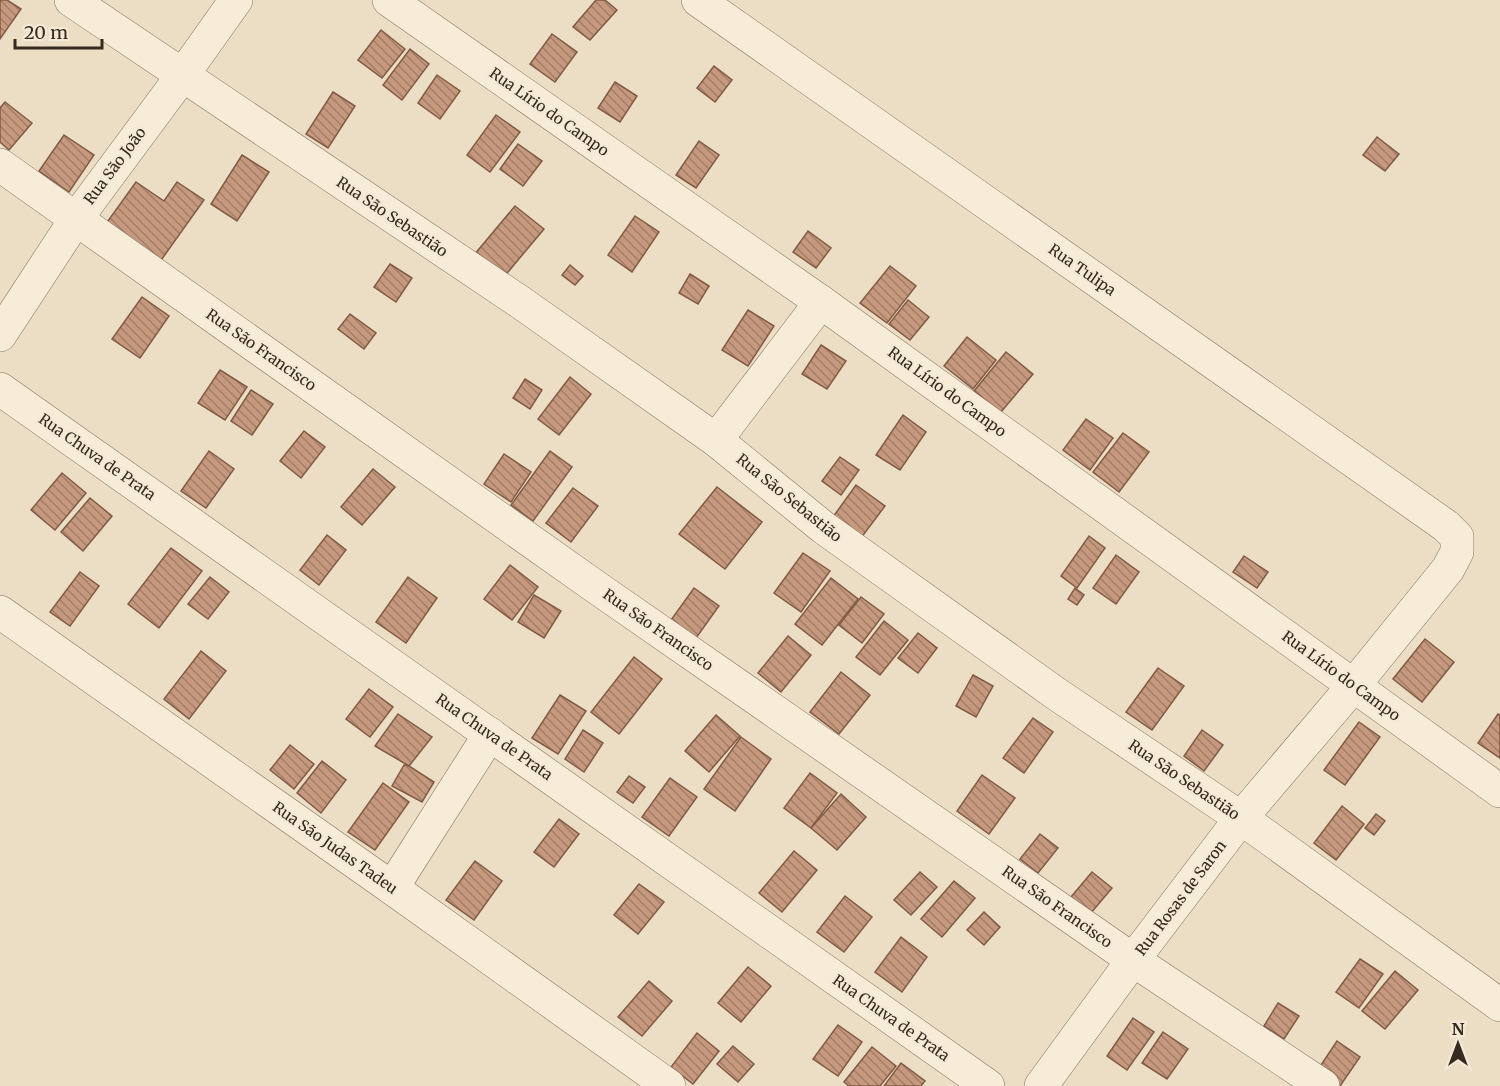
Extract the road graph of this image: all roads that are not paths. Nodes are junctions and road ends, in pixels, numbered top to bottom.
1 (71, 0) edge
2 (236, 0) edge
3 (389, 0) edge
4 (698, 0) edge
5 (182, 76) junction
6 (0, 165) edge
7 (76, 219) junction
8 (821, 302) junction
9 (0, 336) edge
10 (0, 389) edge
11 (716, 440) junction
12 (1458, 546) joint
13 (0, 612) edge
14 (1354, 685) junction
15 (490, 734) junction
16 (1500, 791) edge
17 (1241, 818) junction
18 (392, 888) junction
19 (1133, 960) junction
20 (1500, 1005) edge
21 (669, 1086) edge
22 (988, 1086) edge
23 (1041, 1086) edge
24 (1323, 1086) edge

1 - 5 street, Rua São Sebastião
2 - 5 street, Rua São João
3 - 8 street, Rua Lírio do Campo
4 - 12 street, Rua Tulipa
5 - 7 street, Rua São João
5 - 11 street, Rua São Sebastião
6 - 7 street, Rua São Francisco
7 - 9 street, Rua São João
7 - 19 street, Rua São Francisco
8 - 11 street
8 - 14 street, Rua Lírio do Campo
10 - 15 street, Rua Chuva de Prata
11 - 17 street, Rua São Sebastião
12 - 14 street, Rua Rosas de Saron
13 - 18 street, Rua São Judas Tadeu
14 - 16 street, Rua Lírio do Campo
14 - 17 street, Rua Rosas de Saron
15 - 18 street
15 - 22 street, Rua Chuva de Prata
17 - 19 street, Rua Rosas de Saron
17 - 20 street, Rua São Sebastião
18 - 21 street, Rua São Judas Tadeu
19 - 23 street, Rua Rosas de Saron
19 - 24 street, Rua São Francisco

